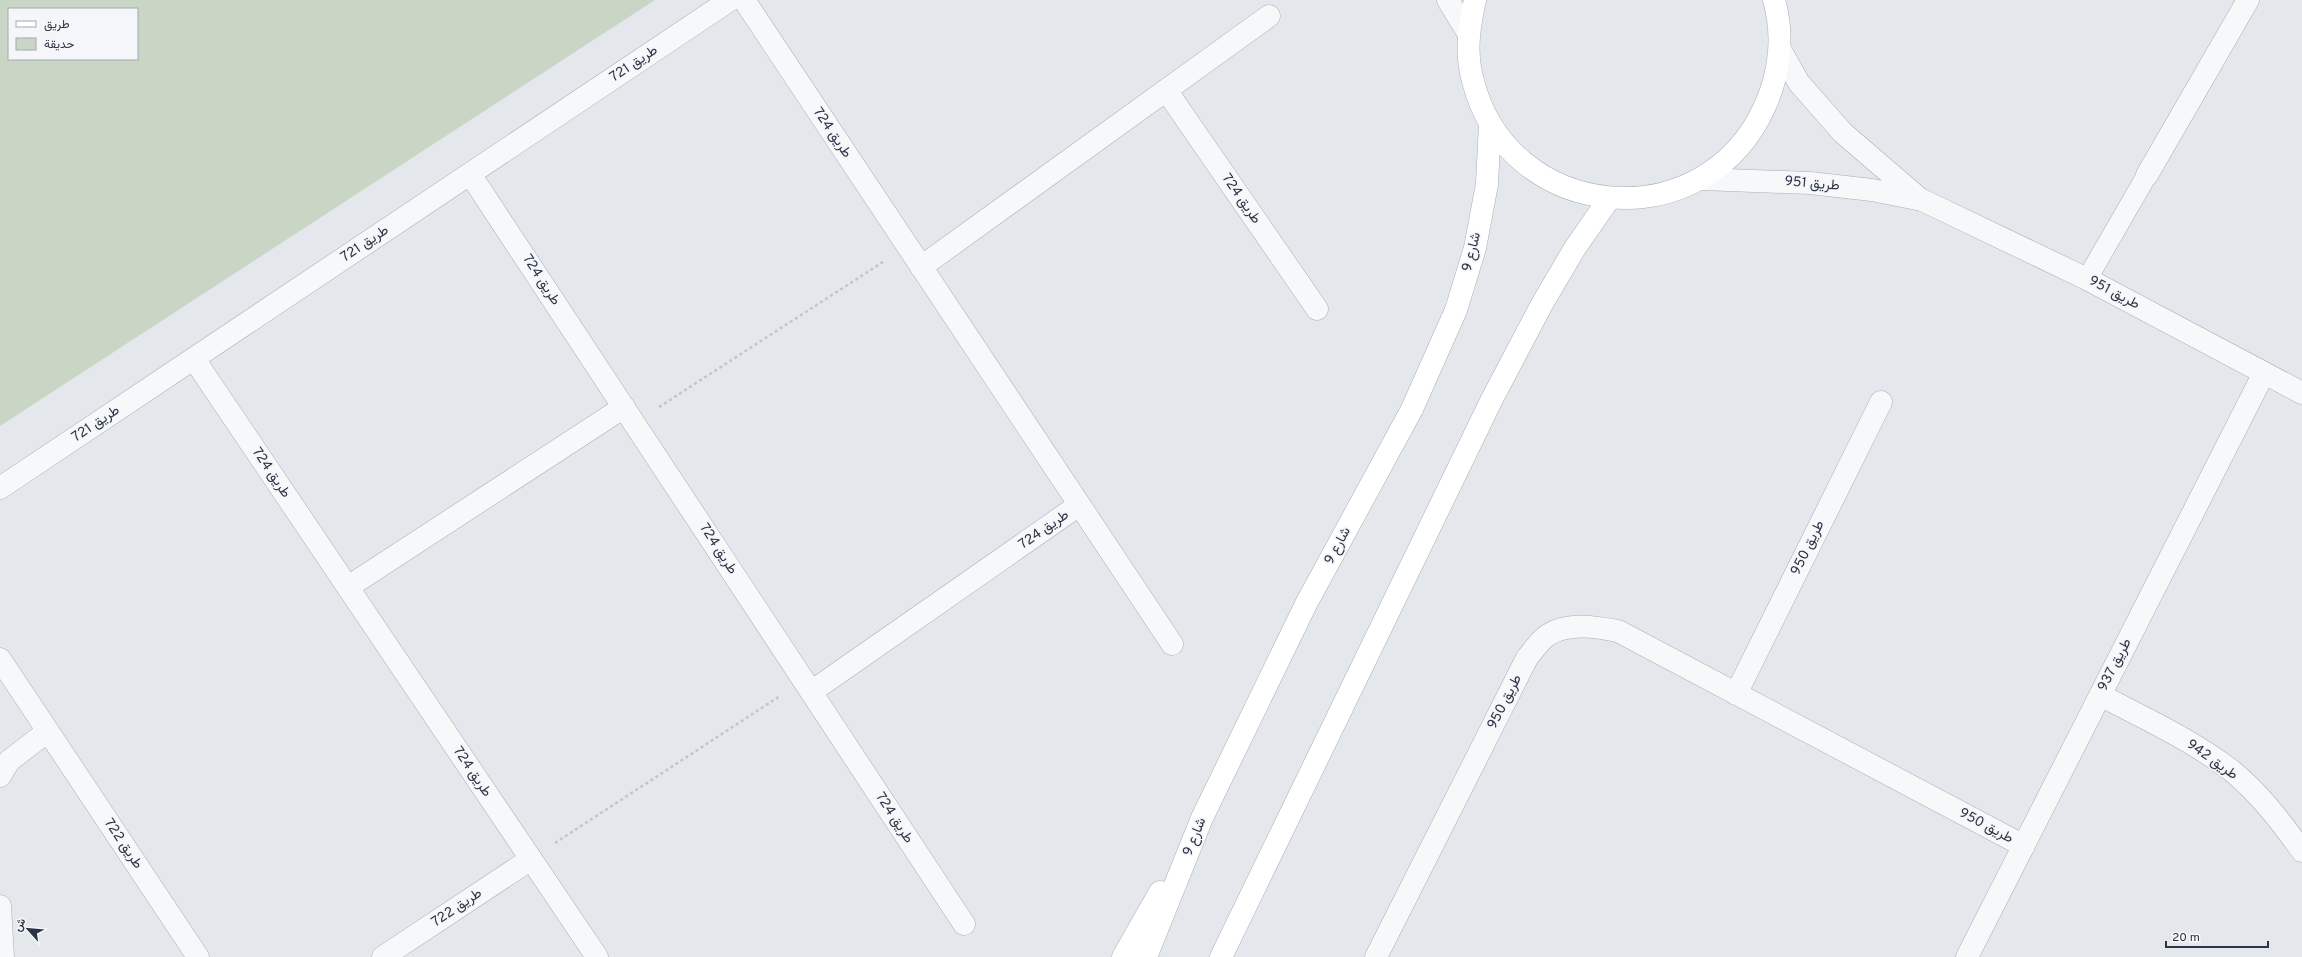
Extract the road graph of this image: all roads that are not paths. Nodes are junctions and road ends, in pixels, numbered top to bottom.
1 (730, 0) edge
2 (744, 0) edge
3 (1448, 0) edge
4 (1475, 0) edge
5 (1774, 0) edge
6 (2248, 0) edge
7 (1269, 16) dead end
8 (1468, 33) junction
9 (1780, 49) junction
10 (1166, 90) junction
11 (1490, 124) junction
12 (470, 174) junction
13 (2147, 175) joint
14 (1701, 179) junction
15 (1609, 199) junction
16 (1922, 200) junction
17 (921, 267) junction
18 (2088, 279) junction
19 (1317, 309) dead end
20 (194, 359) junction
21 (2264, 373) junction
22 (2302, 393) edge
23 (1881, 402) dead end
24 (629, 415) junction
25 (0, 488) edge
26 (1079, 505) junction
27 (348, 587) junction
28 (1172, 644) dead end
29 (0, 659) edge
30 (808, 686) junction
31 (1736, 694) junction
32 (2100, 694) junction
33 (48, 731) junction
34 (0, 776) edge
35 (1202, 818) junction
36 (2024, 846) junction
37 (2302, 851) edge
38 (531, 859) junction
39 (0, 906) edge
40 (964, 924) dead end
41 (3, 957) edge
42 (198, 957) edge
43 (383, 957) edge
44 (597, 957) edge
45 (1123, 957) edge
46 (1146, 957) edge
47 (1221, 957) edge
48 (1376, 957) edge
49 (1967, 957) edge

1 - 12 street, طريق 721
2 - 17 street, طريق 724
3 - 8 street
4 - 8 main road
5 - 9 main road
6 - 13 street
7 - 10 street
8 - 11 main road
9 - 14 main road
9 - 16 street, طريق 951
10 - 17 street
10 - 19 street, طريق 724
11 - 15 main road
11 - 35 main road, شارع 9
12 - 20 street, طريق 721
12 - 24 street, طريق 724
13 - 18 street
14 - 15 main road
14 - 16 street, طريق 951
15 - 47 main road
16 - 18 street, طريق 951
17 - 26 street, طريق 724
18 - 21 street, طريق 951
20 - 25 street, طريق 721
20 - 27 street, طريق 724
21 - 22 street, طريق 951
21 - 32 street, طريق 937
23 - 31 street, طريق 950
24 - 27 street
24 - 30 street, طريق 724
26 - 28 street, طريق 724
26 - 30 street, طريق 724
27 - 38 street, طريق 724
29 - 33 street, طريق 722
30 - 40 street, طريق 724
31 - 36 street, طريق 950
31 - 48 street, طريق 950
32 - 36 street, طريق 937
32 - 37 street, طريق 942
33 - 34 street
33 - 42 street, طريق 722
35 - 45 main road
35 - 46 main road, شارع 9
36 - 49 street, طريق 937
38 - 43 street, طريق 722
38 - 44 street, طريق 724
39 - 41 street

